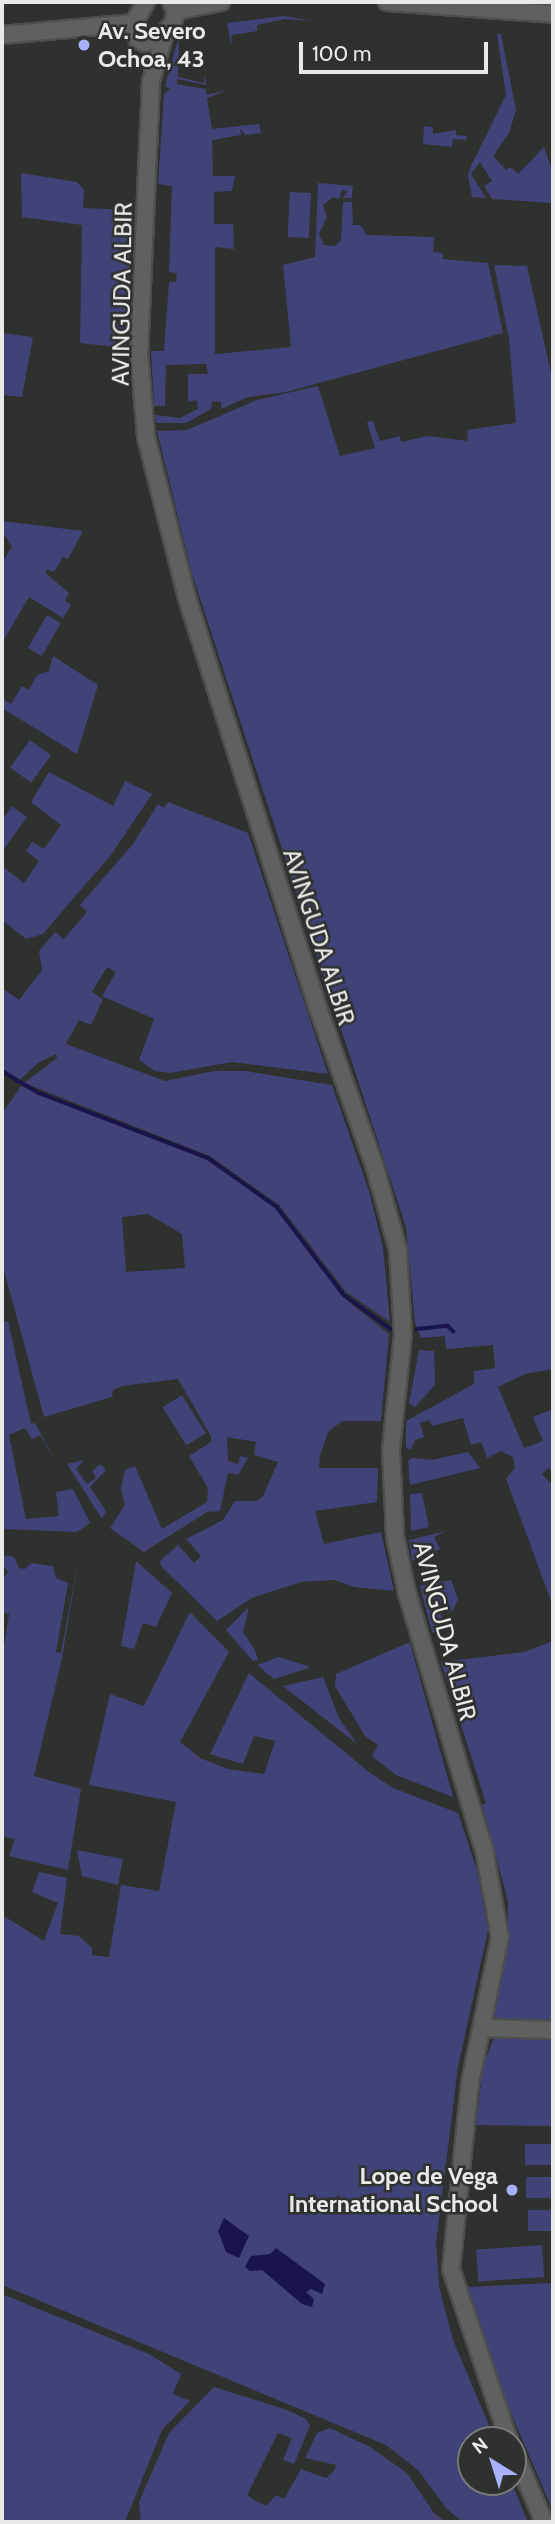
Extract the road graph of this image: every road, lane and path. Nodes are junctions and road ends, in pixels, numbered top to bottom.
1 (144, 2) edge
2 (221, 2) edge
3 (387, 2) edge
4 (173, 4) edge
5 (553, 14) edge
6 (134, 23) junction
7 (165, 33) junction
8 (2, 34) edge
9 (141, 42) junction
10 (152, 71) junction
11 (483, 2028) junction
12 (553, 2030) edge
13 (504, 2426) edge
14 (527, 2482) edge
15 (544, 2522) edge

1 - 6 street
2 - 4 street
3 - 5 street
4 - 7 street, AVINGUDA ALBIR
6 - 8 street
6 - 9 street, AVINGUDA ALBIR
7 - 9 street
7 - 10 street, AVINGUDA ALBIR
9 - 10 street, AVINGUDA ALBIR
10 - 11 street, AVINGUDA ALBIR
11 - 12 street
11 - 13 street, AVINGUDA ALBIR
14 - 15 street

